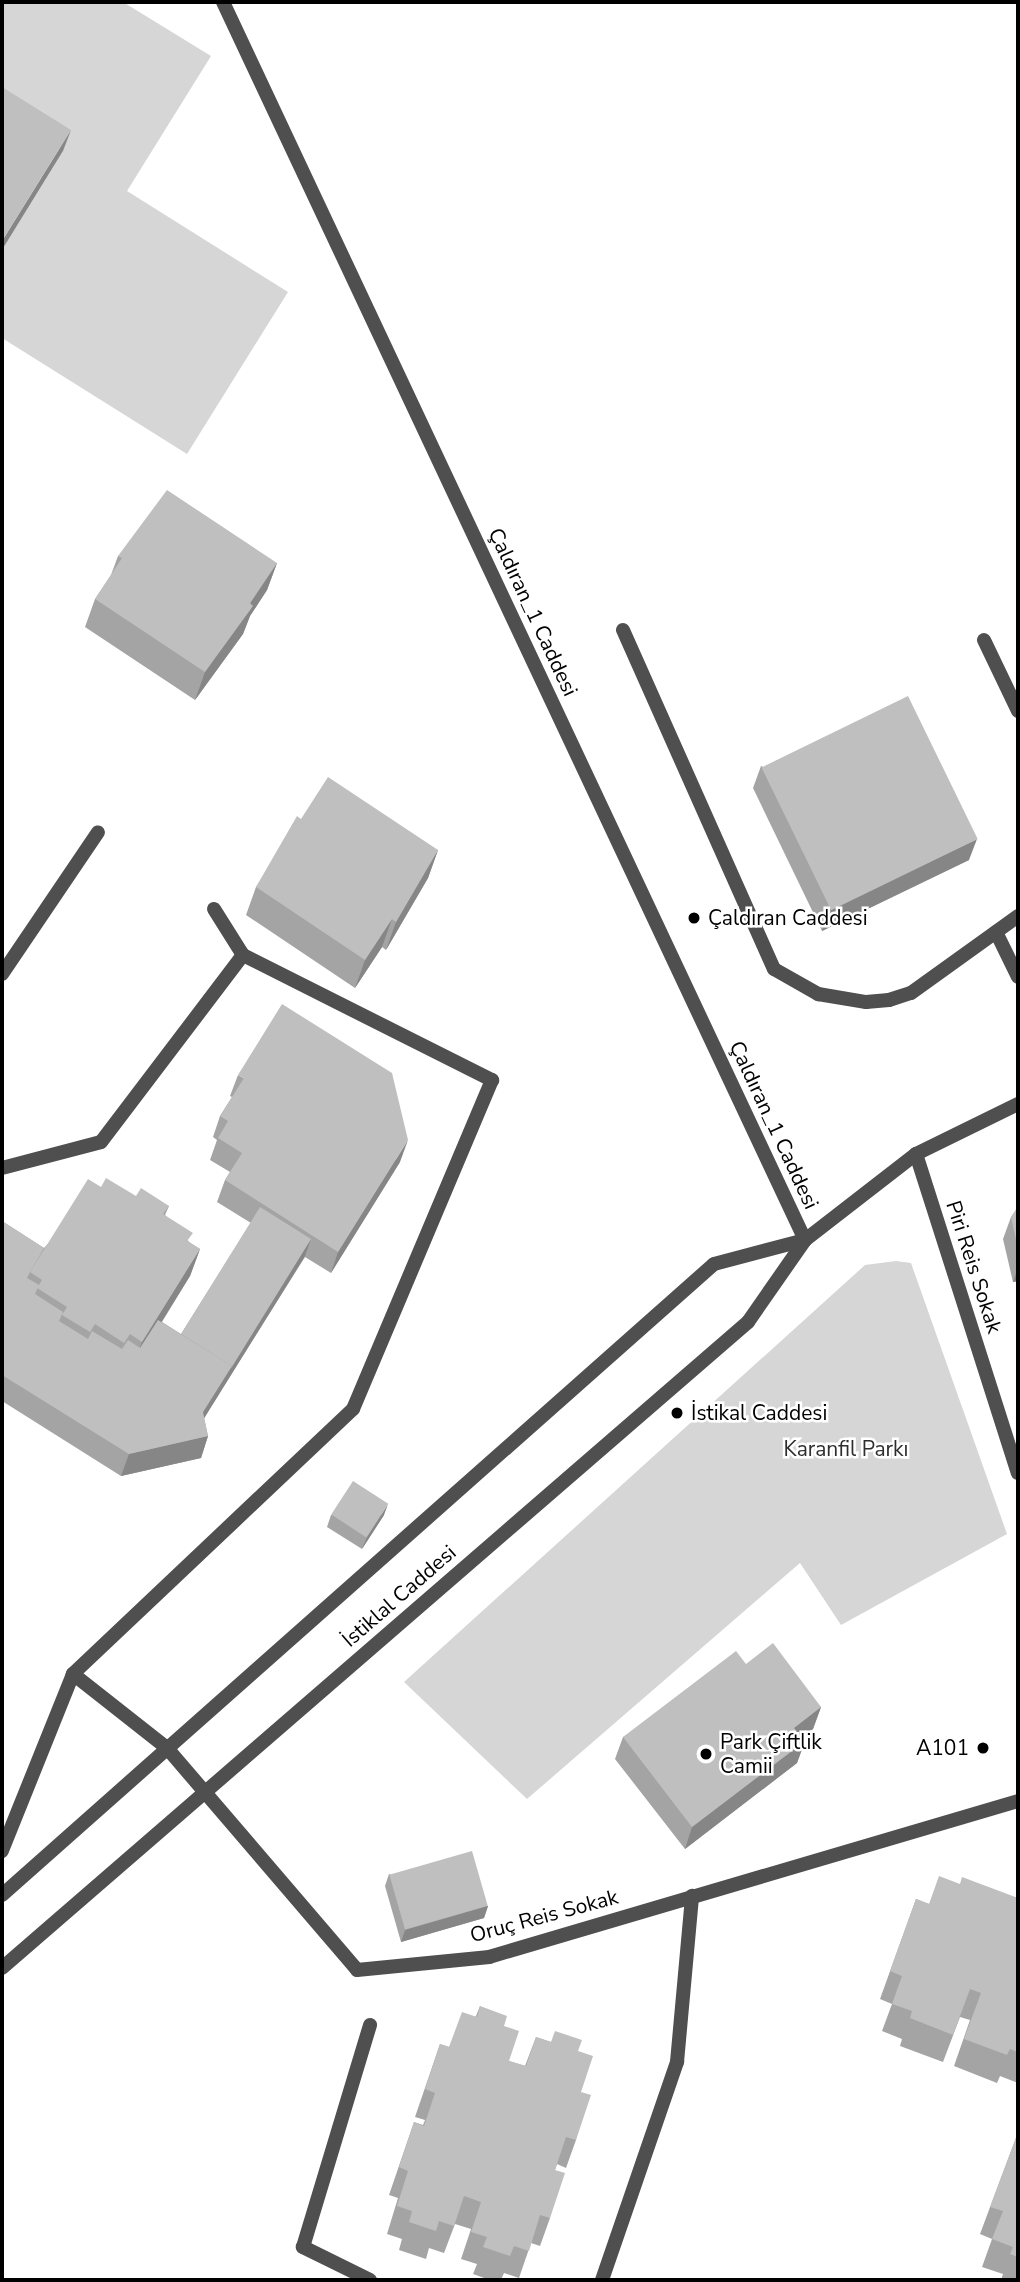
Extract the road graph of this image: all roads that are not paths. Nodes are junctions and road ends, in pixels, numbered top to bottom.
1 (223, 2) edge
2 (623, 630) dead end
3 (984, 640) dead end
4 (1018, 711) edge
5 (97, 832) dead end
6 (214, 909) dead end
7 (1018, 916) edge
8 (996, 932) junction
9 (243, 955) junction
10 (2, 974) edge
11 (1018, 977) edge
12 (1018, 1104) edge
13 (916, 1154) junction
14 (2, 1168) edge
15 (805, 1240) junction
16 (1018, 1474) edge
17 (73, 1674) junction
18 (167, 1748) junction
19 (202, 1794) junction
20 (1018, 1801) edge
21 (2, 1851) edge
22 (2, 1895) edge
23 (692, 1896) junction
24 (2, 1968) edge
25 (370, 2025) dead end
26 (370, 2280) edge
27 (602, 2280) edge

1 - 15 street, Çaldıran_1 Caddesi
2 - 8 street
3 - 4 street
5 - 10 street
6 - 9 street
7 - 8 street
8 - 11 street
9 - 14 street
9 - 17 street
12 - 13 street, İstiklal Caddesi
13 - 15 street, İstiklal Caddesi
13 - 16 street, Piri Reis Sokak
15 - 18 street, İstiklal Caddesi
15 - 19 street, İstiklal Caddesi
17 - 18 street, Oruç Reis Sokak
17 - 21 street
18 - 19 street, Oruç Reis Sokak
18 - 22 street, İstiklal Caddesi
19 - 23 street, Oruç Reis Sokak
19 - 24 street, İstiklal Caddesi
20 - 23 street, Oruç Reis Sokak
23 - 27 street
25 - 26 street

